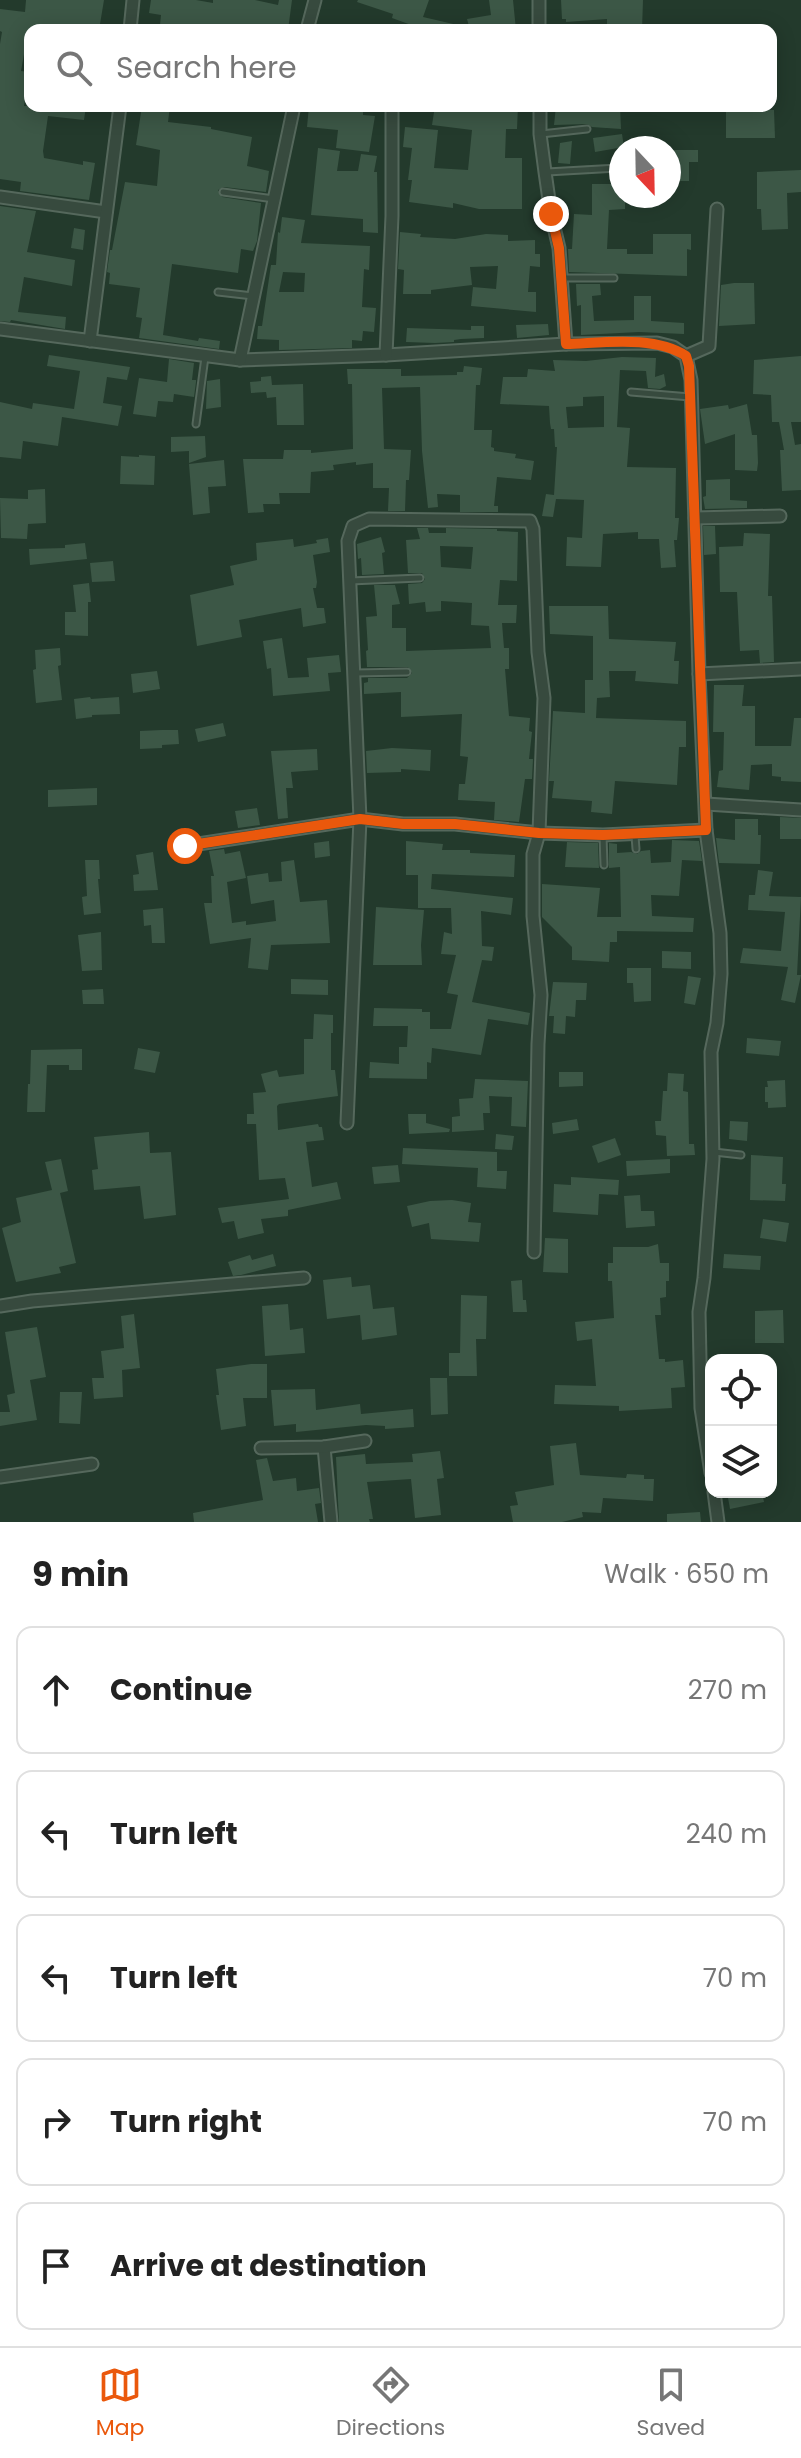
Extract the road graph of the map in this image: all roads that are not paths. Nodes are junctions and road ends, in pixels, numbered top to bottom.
1 (133, 0) edge
2 (315, 0) edge
3 (539, 0) edge
4 (131, 24) edge
5 (309, 24) edge
6 (539, 24) edge
7 (119, 112) edge
8 (293, 112) edge
9 (392, 112) edge
10 (540, 112) edge
11 (587, 129) dead end
12 (540, 134) junction
13 (609, 168) edge
14 (545, 172) junction
15 (223, 192) dead end
16 (0, 197) edge
17 (275, 200) junction
18 (717, 209) dead end
19 (106, 212) junction
20 (614, 278) dead end
21 (562, 279) junction
22 (218, 292) dead end
23 (254, 296) junction
24 (0, 329) edge
25 (90, 341) junction
26 (566, 344) junction
27 (386, 355) junction
28 (205, 356) junction
29 (686, 356) junction
30 (240, 360) junction
31 (631, 392) dead end
32 (691, 397) junction
33 (196, 424) dead end
34 (780, 516) dead end
35 (695, 518) junction
36 (420, 578) dead end
37 (350, 581) junction
38 (801, 669) edge
39 (407, 672) dead end
40 (355, 673) junction
41 (699, 674) junction
42 (706, 804) junction
43 (801, 810) edge
44 (360, 819) junction
45 (706, 830) junction
46 (539, 833) junction
47 (603, 835) junction
48 (635, 835) junction
49 (185, 846) dead end
50 (636, 849) dead end
51 (604, 865) dead end
52 (347, 1123) dead end
53 (713, 1152) junction
54 (741, 1155) dead end
55 (534, 1252) dead end
56 (304, 1278) dead end
57 (0, 1306) edge
58 (705, 1434) edge
59 (365, 1441) dead end
60 (324, 1447) junction
61 (261, 1448) dead end
62 (92, 1464) dead end
63 (0, 1477) edge
64 (715, 1498) edge
65 (331, 1522) edge
66 (718, 1522) edge

1 - 4 street
2 - 5 street
3 - 6 street
7 - 19 street
8 - 17 street
9 - 27 street
10 - 12 street
11 - 12 lane
12 - 14 street
13 - 14 lane
14 - 21 street
15 - 17 lane
16 - 19 street
17 - 23 street
18 - 29 street
19 - 25 street
20 - 21 lane
21 - 26 street
22 - 23 lane
23 - 30 street
24 - 25 street
25 - 28 street
26 - 27 street
26 - 29 street
27 - 30 street
28 - 30 street
28 - 33 lane
29 - 32 street
31 - 32 lane
32 - 35 street
34 - 35 street
35 - 41 street
36 - 37 lane
37 - 40 street
37 - 46 street
38 - 41 street
39 - 40 lane
40 - 44 street
41 - 42 street
42 - 43 street
42 - 45 street
44 - 46 street
44 - 49 street
44 - 52 street
45 - 48 street
45 - 53 street
46 - 47 street
46 - 55 street
47 - 48 street
47 - 51 lane
48 - 50 lane
53 - 54 lane
53 - 58 street
56 - 57 street
59 - 60 street
60 - 61 street
60 - 65 street
62 - 63 street
64 - 66 street

